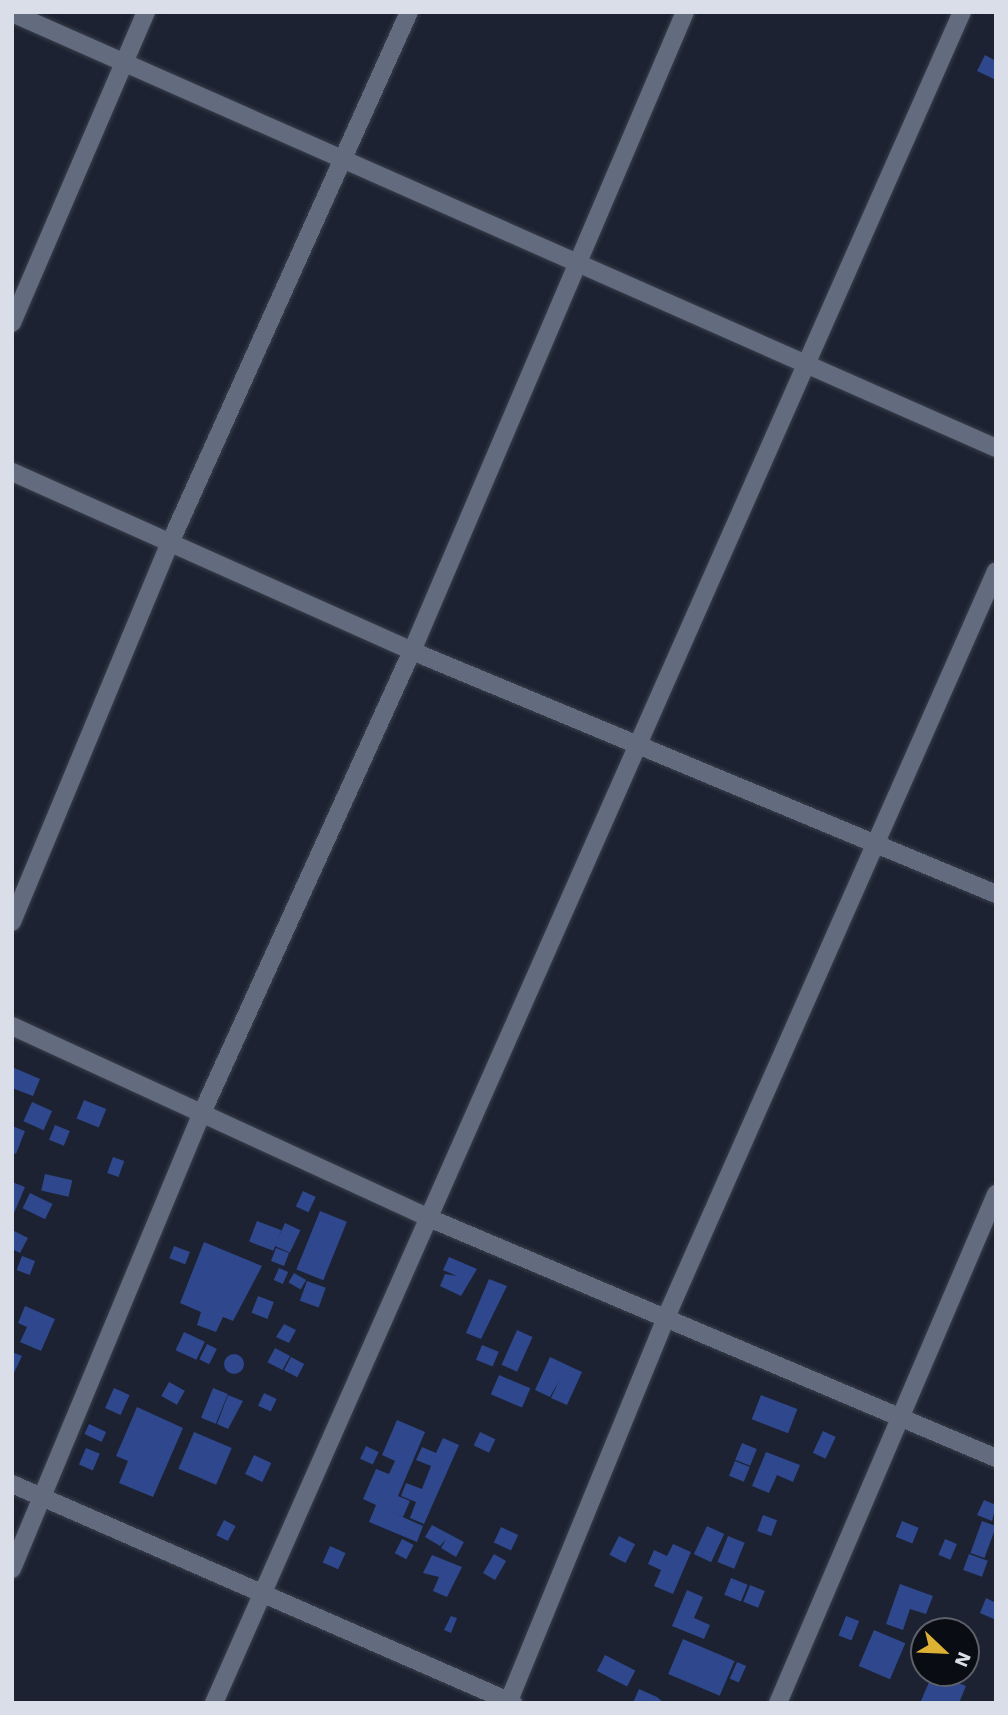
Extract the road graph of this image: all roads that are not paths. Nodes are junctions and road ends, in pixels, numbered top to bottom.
1 (146, 12) edge
2 (409, 12) edge
3 (685, 12) edge
4 (962, 12) edge
5 (12, 13) edge
6 (124, 61) junction
7 (344, 157) junction
8 (575, 264) junction
9 (12, 323) edge
10 (806, 366) junction
11 (996, 448) edge
12 (12, 472) edge
13 (170, 543) junction
14 (996, 571) edge
15 (412, 651) junction
16 (640, 748) junction
17 (875, 847) junction
18 (996, 894) edge
19 (12, 922) edge
20 (12, 1026) edge
21 (201, 1115) junction
22 (996, 1194) edge
23 (429, 1217) junction
24 (667, 1315) junction
25 (897, 1413) junction
26 (996, 1458) edge
27 (12, 1484) edge
28 (44, 1496) junction
29 (12, 1569) edge
30 (260, 1594) junction
31 (510, 1702) edge
32 (214, 1703) edge
33 (778, 1703) edge

1 - 6 street
2 - 7 street
3 - 8 street
4 - 10 street
5 - 6 street
6 - 7 street
6 - 9 street
7 - 8 street
7 - 13 street
8 - 10 street
8 - 15 street
10 - 11 street
10 - 16 street
12 - 13 street
13 - 15 street
13 - 19 street
14 - 17 street
15 - 16 street
15 - 21 street
16 - 17 street
16 - 23 street
17 - 18 street
17 - 24 street
20 - 21 street
21 - 23 street
21 - 28 street
22 - 25 street
23 - 24 street
23 - 30 street
24 - 25 street
24 - 31 street
25 - 26 street
25 - 33 street
27 - 28 street
28 - 29 street
28 - 30 street
30 - 31 street
30 - 32 street

